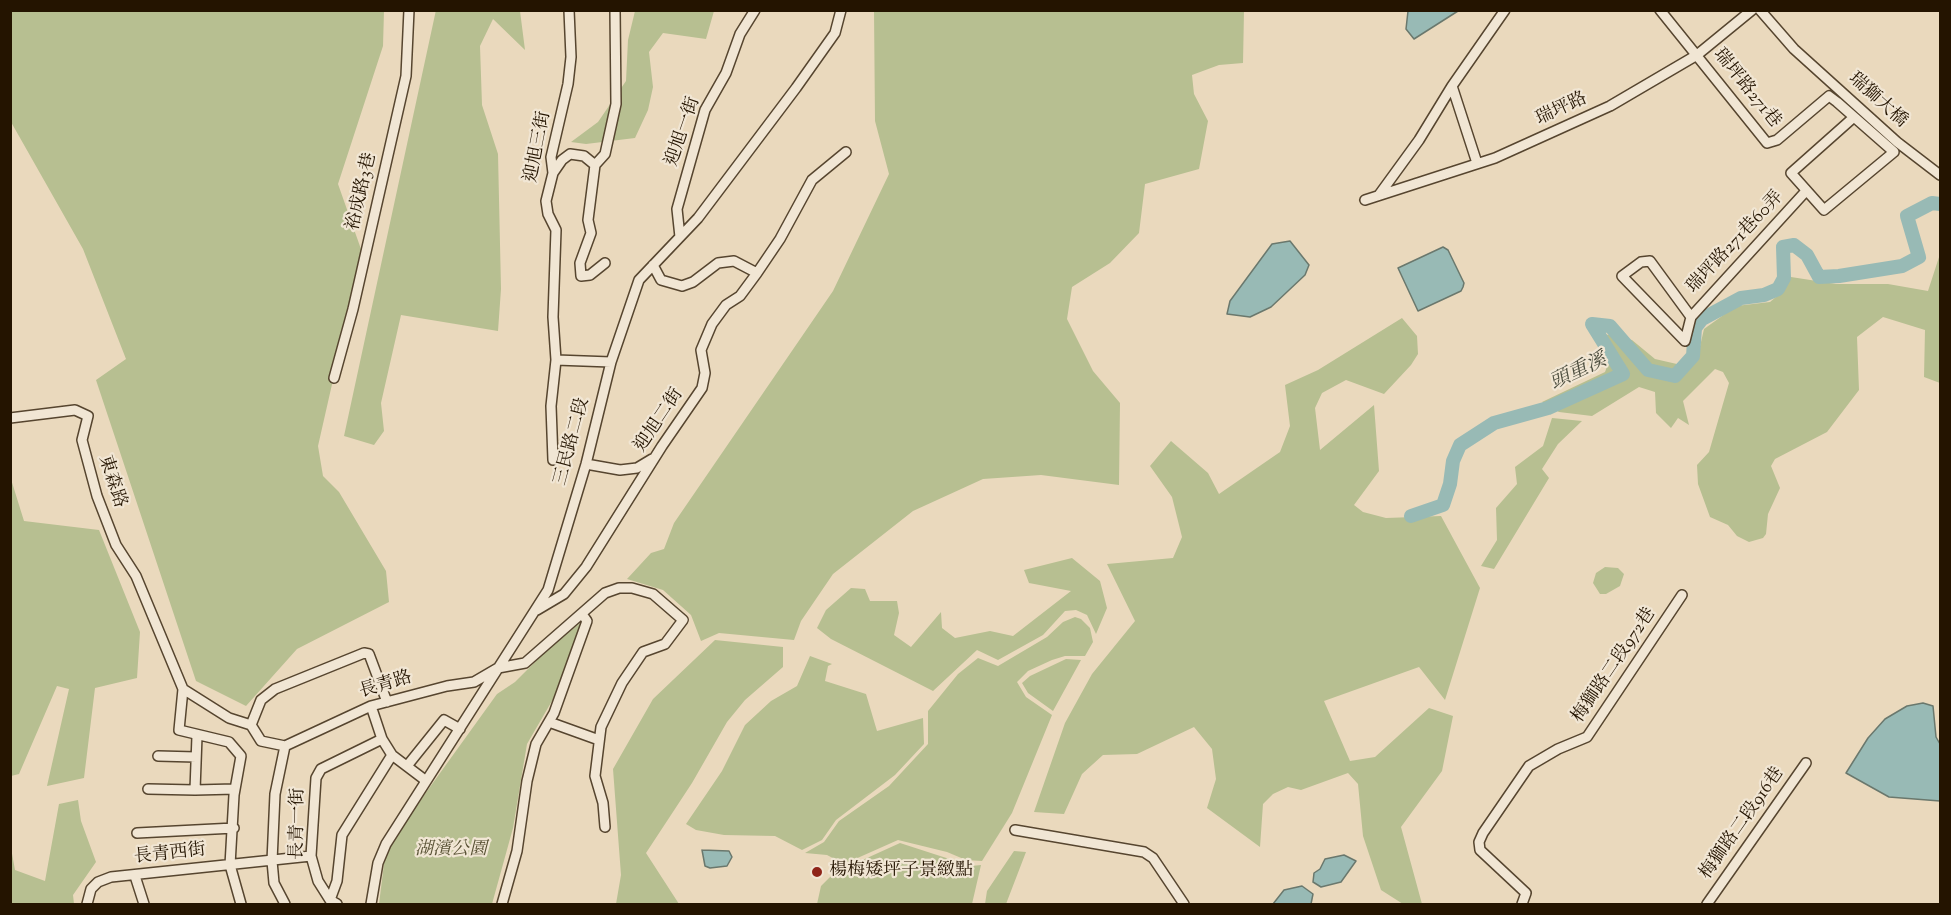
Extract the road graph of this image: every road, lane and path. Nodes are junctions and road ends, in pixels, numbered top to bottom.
1 (410, 10) edge
2 (569, 10) edge
3 (615, 10) edge
4 (755, 10) edge
5 (841, 10) edge
6 (1505, 10) edge
7 (1660, 10) edge
8 (1752, 10) edge
9 (1760, 10) edge
10 (1697, 55) junction
11 (1452, 86) junction
12 (1854, 117) junction
13 (846, 152) dead end
14 (1477, 163) junction
15 (595, 165) junction
16 (553, 173) junction
17 (1941, 175) edge
18 (1806, 191) junction
19 (1379, 195) junction
20 (1365, 200) dead end
21 (680, 237) junction
22 (605, 263) dead end
23 (653, 265) junction
24 (758, 273) junction
25 (1691, 317) junction
26 (556, 360) junction
27 (611, 362) junction
28 (334, 378) dead end
29 (10, 418) edge
30 (654, 458) junction
31 (554, 460) dead end
32 (586, 464) junction
33 (1682, 595) dead end
34 (536, 611) junction
35 (582, 614) junction
36 (498, 668) junction
37 (183, 689) junction
38 (387, 702) junction
39 (371, 706) junction
40 (549, 722) junction
41 (251, 725) junction
42 (460, 729) junction
43 (197, 736) junction
44 (382, 739) junction
45 (599, 740) junction
46 (285, 746) junction
47 (393, 755) junction
48 (158, 756) dead end
49 (196, 757) junction
50 (1806, 763) dead end
51 (407, 766) junction
52 (425, 780) junction
53 (148, 789) dead end
54 (235, 789) junction
55 (195, 790) junction
56 (605, 827) dead end
57 (234, 828) junction
58 (1015, 830) dead end
59 (137, 833) dead end
60 (311, 856) junction
61 (272, 861) junction
62 (230, 865) junction
63 (135, 876) junction
64 (334, 902) edge
65 (87, 904) edge
66 (144, 904) edge
67 (241, 904) edge
68 (285, 904) edge
69 (371, 904) edge
70 (502, 904) edge
71 (1184, 904) edge
72 (1522, 904) edge
73 (1707, 904) edge

1 - 28 street, 裕成路3巷
2 - 16 street, 迎旭三街
3 - 15 street
4 - 21 street, 迎旭一街
5 - 21 street, 三民路二段
6 - 11 street
7 - 10 street
8 - 10 street, 瑞坪路
9 - 17 street, 瑞獅大橋
10 - 12 street, 瑞坪路271巷
10 - 14 street, 瑞坪路
11 - 14 street
11 - 19 street
12 - 18 street, 瑞坪路271巷60弄
12 - 18 street
13 - 24 street, 迎旭二街
14 - 19 street, 瑞坪路
15 - 16 street
15 - 22 street
16 - 26 street, 迎旭三街
18 - 25 street, 瑞坪路271巷60弄
19 - 20 street, 瑞坪路
21 - 23 street, 三民路二段
23 - 24 street
23 - 27 street, 三民路二段
24 - 30 street, 迎旭二街
25 - 25 street, 瑞坪路271巷60弄
26 - 27 street
26 - 31 street, 迎旭三街
27 - 32 street, 三民路二段
29 - 37 street, 東森路
30 - 32 street
30 - 34 street, 迎旭二街
32 - 34 street, 三民路二段
33 - 72 street, 梅獅路二段972巷
34 - 36 street, 三民路二段
35 - 36 street
35 - 40 street
35 - 45 street
36 - 38 street, 長青路
36 - 42 street, 三民路二段
37 - 41 street
37 - 43 street
38 - 39 street, 長青路
38 - 41 street
39 - 44 street
39 - 46 street, 長青路
40 - 45 street
40 - 70 street
41 - 46 street
42 - 51 street
42 - 52 street, 三民路二段
43 - 49 street
43 - 54 street
44 - 47 street
44 - 60 street, 長青一街
45 - 56 street
46 - 61 street
47 - 51 street
47 - 64 street
48 - 49 street
49 - 55 street
50 - 73 street, 梅獅路二段916巷
51 - 52 street
52 - 69 street, 三民路二段
53 - 55 street
54 - 55 street
54 - 57 street
57 - 59 street
57 - 62 street
58 - 71 street
60 - 61 street, 長青西街
60 - 64 street, 長青一街
61 - 62 street, 長青西街
61 - 68 street
62 - 63 street, 長青西街
62 - 67 street
63 - 65 street, 長青西街
63 - 66 street

